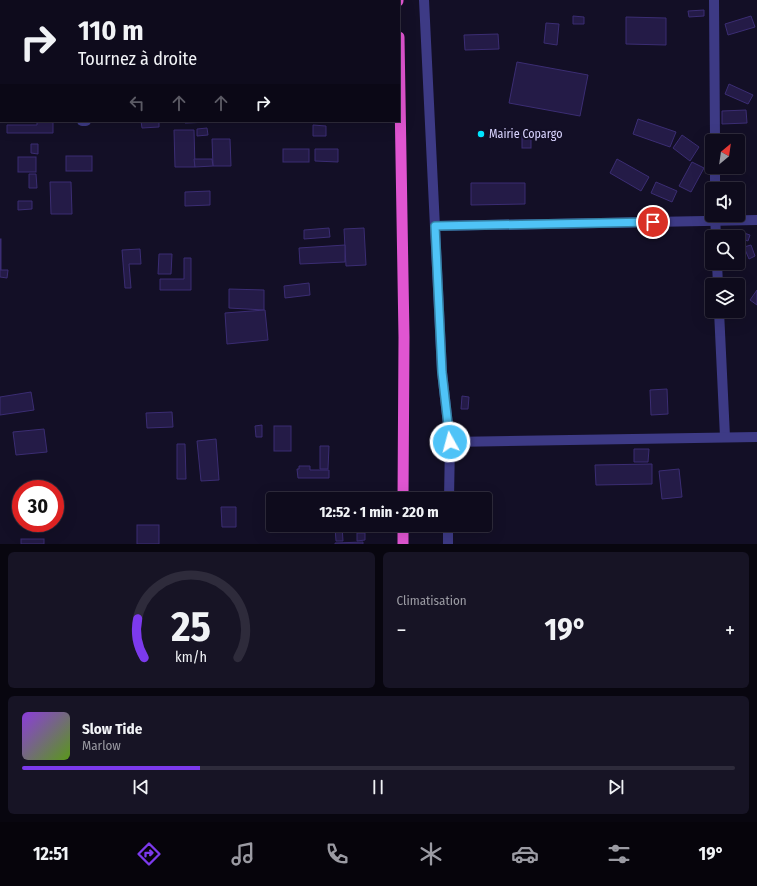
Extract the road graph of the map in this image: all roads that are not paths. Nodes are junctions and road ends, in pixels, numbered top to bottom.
1 (424, 0) edge
2 (714, 0) edge
3 (400, 97) edge
4 (715, 134) edge
5 (705, 218) edge
6 (745, 219) edge
7 (757, 220) edge
8 (435, 226) junction
9 (720, 318) edge
10 (725, 437) junction
11 (757, 437) edge
12 (450, 442) junction
13 (403, 492) edge
14 (449, 492) edge
15 (403, 532) edge
16 (448, 532) edge
17 (403, 544) edge
18 (448, 544) edge

1 - 8 street
2 - 4 street
3 - 13 highway
5 - 8 street
6 - 7 street
8 - 12 street
9 - 10 street
10 - 11 street
10 - 12 street
12 - 14 street
15 - 17 highway
16 - 18 street

